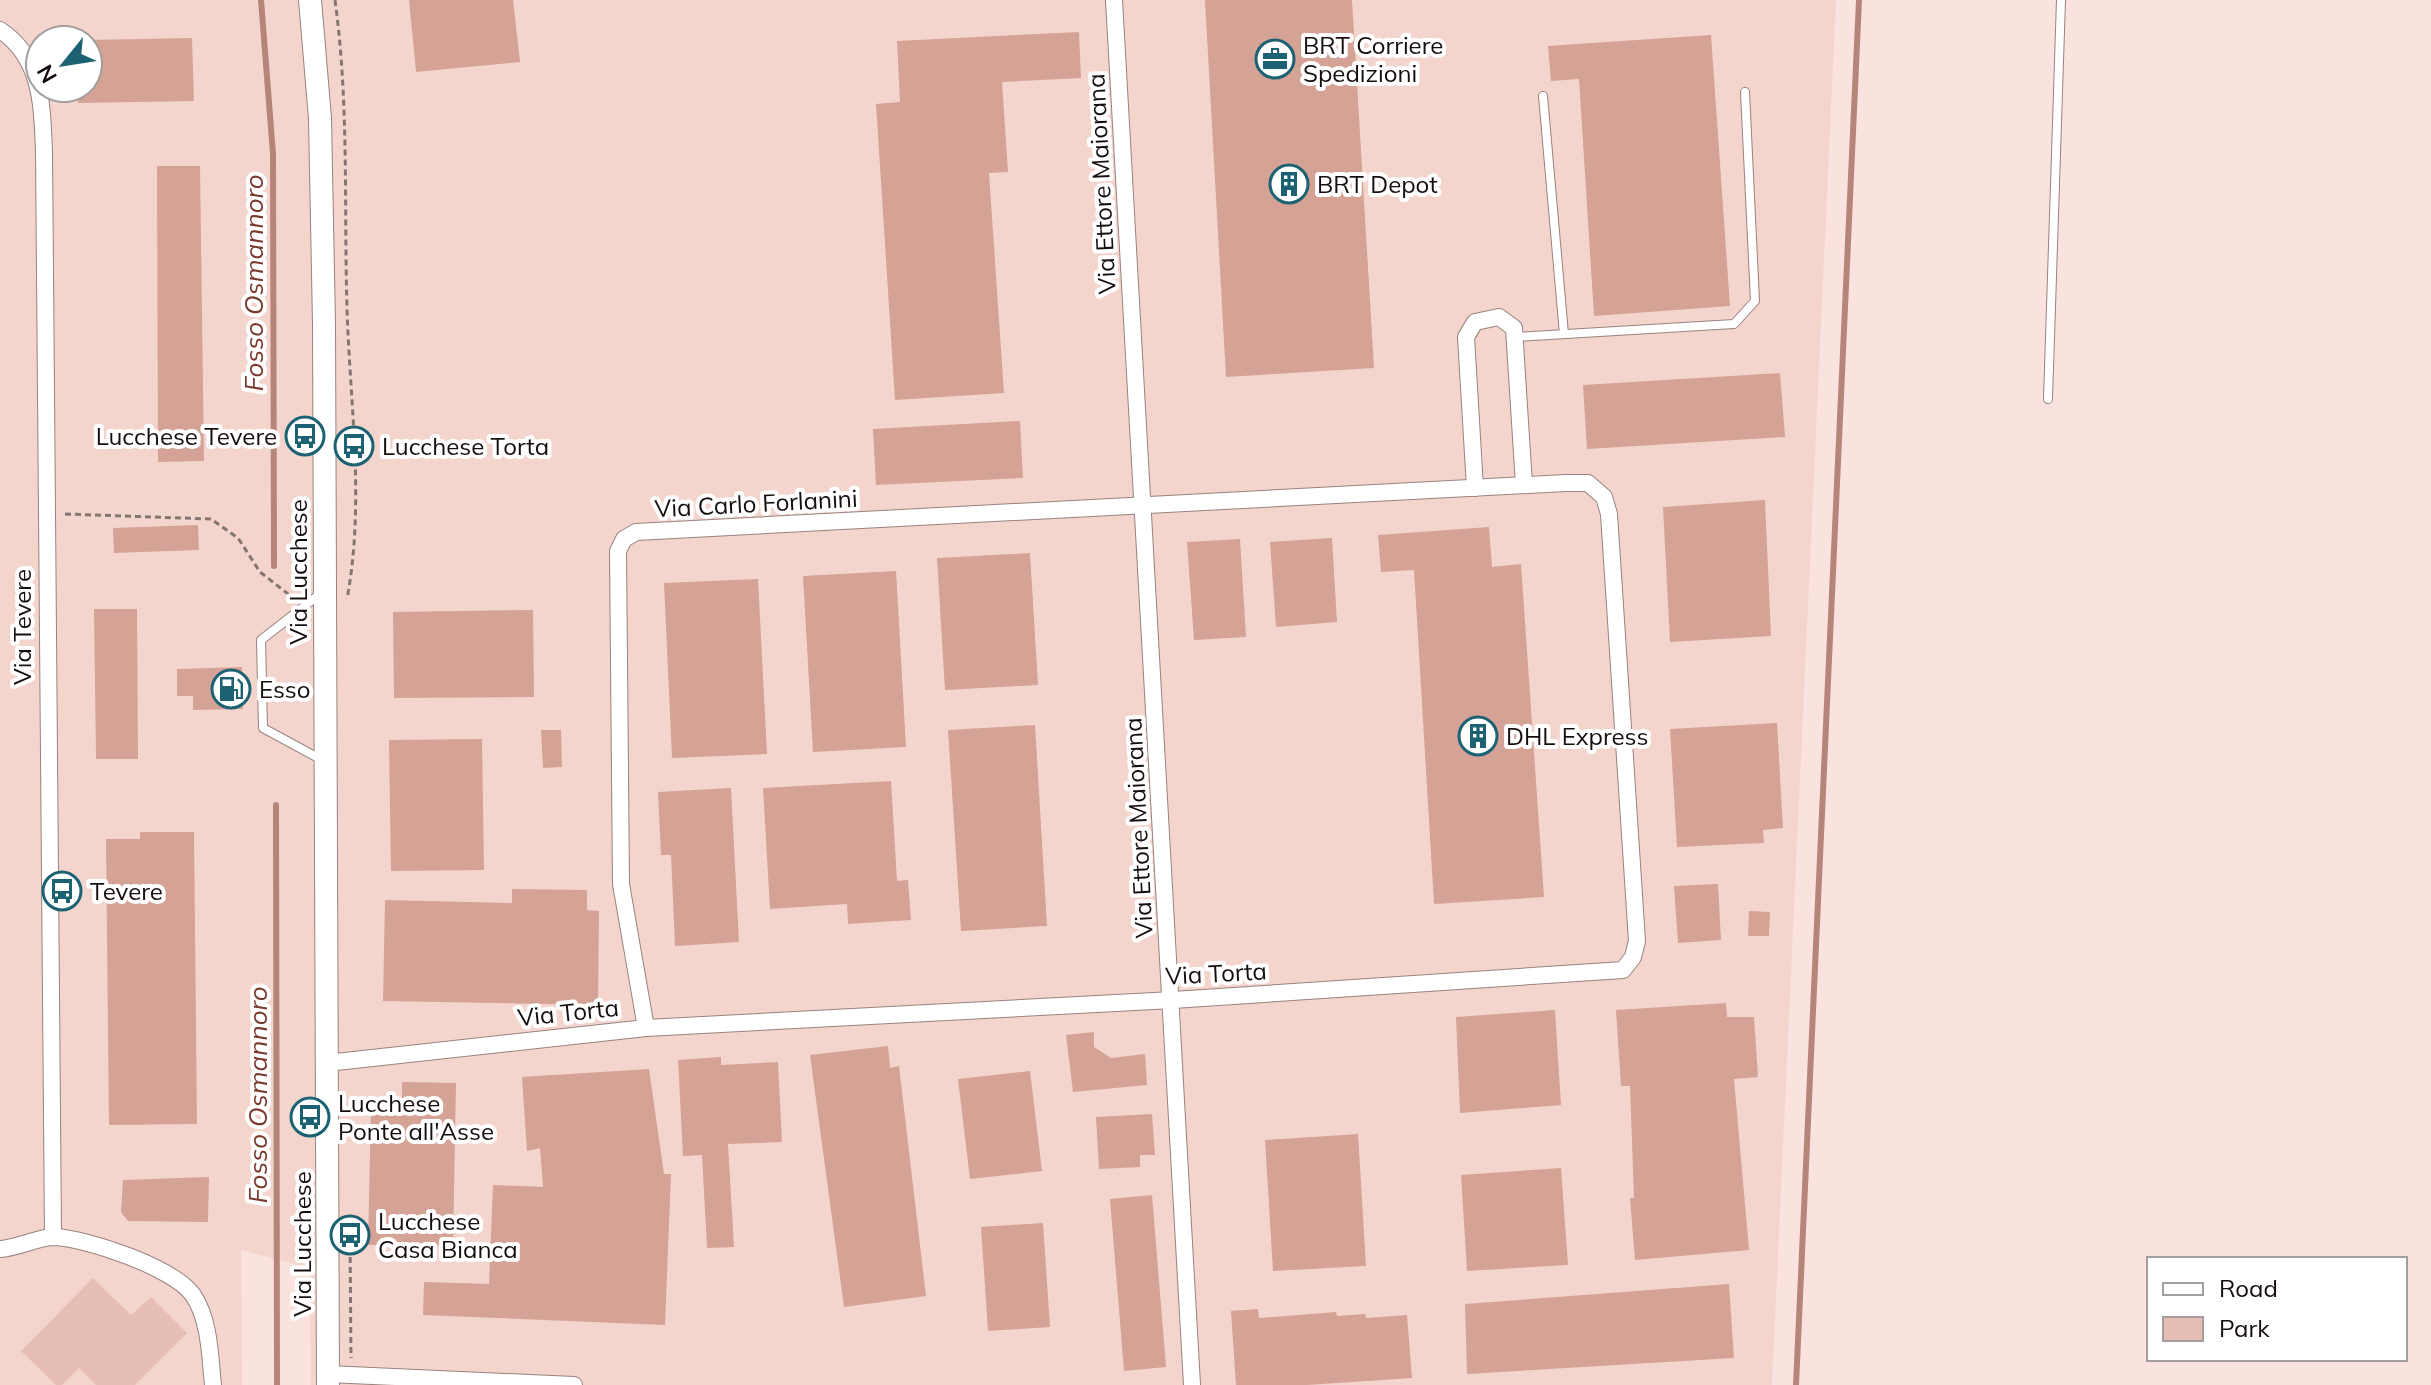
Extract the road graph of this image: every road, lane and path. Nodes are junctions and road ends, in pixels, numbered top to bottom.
1 (310, 0) edge
2 (335, 0) edge
3 (1114, 0) edge
4 (2061, 0) edge
5 (0, 30) edge
6 (1745, 92) dead end
7 (1543, 96) dead end
8 (1564, 334) junction
9 (1515, 337) junction
10 (2048, 399) dead end
11 (1524, 485) junction
12 (1475, 488) junction
13 (1143, 508) junction
14 (45, 514) junction
15 (324, 592) junction
16 (304, 606) junction
17 (345, 607) dead end
18 (324, 761) junction
19 (1173, 1000) junction
20 (646, 1028) junction
21 (327, 1063) junction
22 (53, 1237) junction
23 (0, 1249) edge
24 (328, 1379) edge
25 (213, 1385) edge
26 (574, 1385) edge
27 (1192, 1385) edge

1 - 15 main road, Via Lucchese
2 - 17 path
3 - 13 street, Via Ettore Maiorana
4 - 10 lane
5 - 14 street, Via Tevere
6 - 8 lane
7 - 8 lane
8 - 9 lane
9 - 11 street
9 - 12 street
11 - 12 street
11 - 19 street, Via Torta
12 - 13 street
13 - 19 street, Via Ettore Maiorana
13 - 20 street, Via Carlo Forlanini
14 - 16 path
14 - 22 street, Via Tevere
15 - 16 lane
15 - 18 main road, Via Lucchese
16 - 18 lane
18 - 21 main road, Via Lucchese
19 - 20 street, Via Torta
19 - 27 street, Via Ettore Maiorana
20 - 21 street, Via Torta
21 - 24 main road, Via Lucchese
22 - 23 street
22 - 25 street
24 - 26 street

